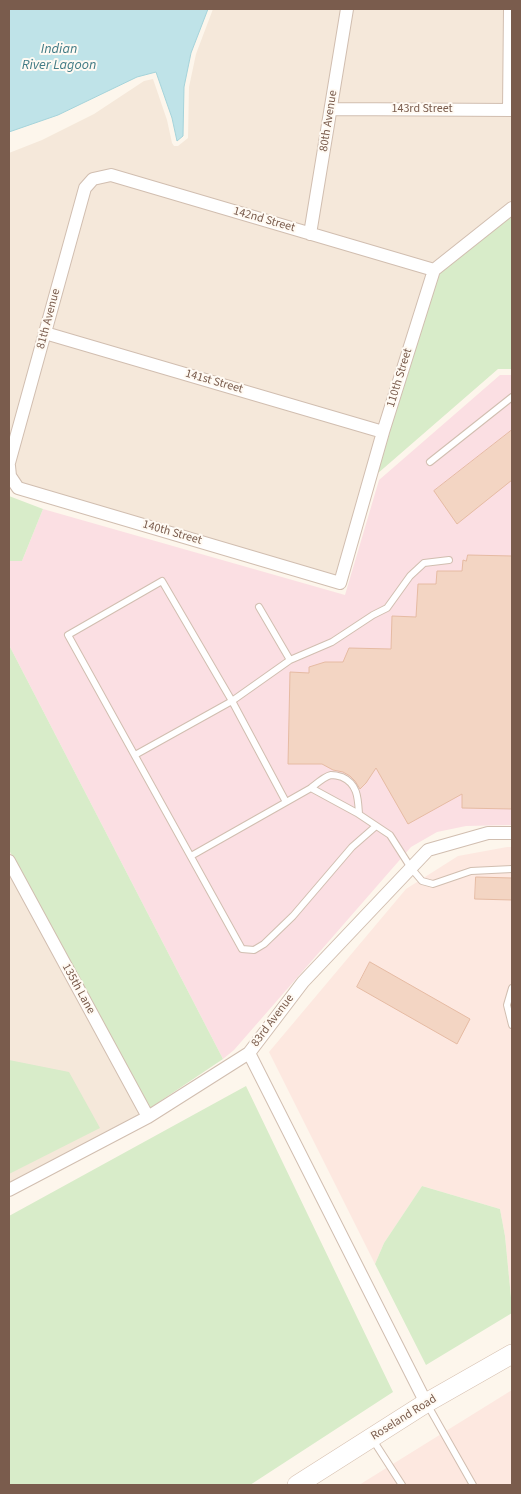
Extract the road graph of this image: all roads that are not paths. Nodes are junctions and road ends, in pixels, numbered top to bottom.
1 (347, 9) edge
2 (510, 9) edge
3 (331, 109) junction
4 (510, 110) edge
5 (93, 179) joint
6 (512, 208) edge
7 (310, 234) junction
8 (434, 270) junction
9 (45, 333) junction
10 (512, 397) edge
11 (384, 432) junction
12 (430, 462) dead end
13 (9, 468) edge
14 (449, 560) dead end
15 (340, 583) joint
16 (259, 606) dead end
17 (290, 660) junction
18 (232, 701) junction
19 (135, 755) junction
20 (311, 788) junction
21 (286, 802) junction
22 (359, 814) junction
23 (376, 826) junction
24 (512, 833) edge
25 (190, 856) junction
26 (9, 861) edge
27 (411, 868) junction
28 (512, 869) edge
29 (512, 988) edge
30 (511, 1014) edge
31 (512, 1025) edge
32 (249, 1053) junction
33 (148, 1117) junction
34 (9, 1190) edge
35 (512, 1354) edge
36 (426, 1403) junction
37 (372, 1438) junction
38 (296, 1485) edge
39 (402, 1485) edge
40 (473, 1485) edge

1 - 3 street, 80th Avenue
2 - 4 street
3 - 4 street, 143rd Street
3 - 7 street, 80th Avenue
5 - 7 street, 142nd Street
5 - 9 street, 81th Avenue
6 - 8 street
7 - 8 street, 142nd Street
8 - 11 street, 110th Street
9 - 11 street, 141st Street
9 - 13 street, 81th Avenue
10 - 12 lane
11 - 15 street, 110th Street
13 - 15 street, 140th Street
14 - 17 lane
16 - 17 lane
17 - 18 lane
18 - 19 lane
18 - 19 lane
18 - 21 lane
19 - 25 lane
20 - 21 lane
20 - 22 lane
20 - 22 lane
21 - 25 lane
22 - 23 lane
23 - 25 lane
23 - 27 lane
24 - 27 street, 83rd Avenue
26 - 33 street, 135th Lane
27 - 28 lane
27 - 32 street, 83rd Avenue
29 - 30 lane
30 - 31 lane
32 - 33 street, 83rd Avenue
32 - 36 street
33 - 34 street, 83rd Avenue
35 - 36 main road, Roseland Road
36 - 37 main road, Roseland Road
36 - 40 lane
37 - 38 main road, Roseland Road
37 - 39 lane

